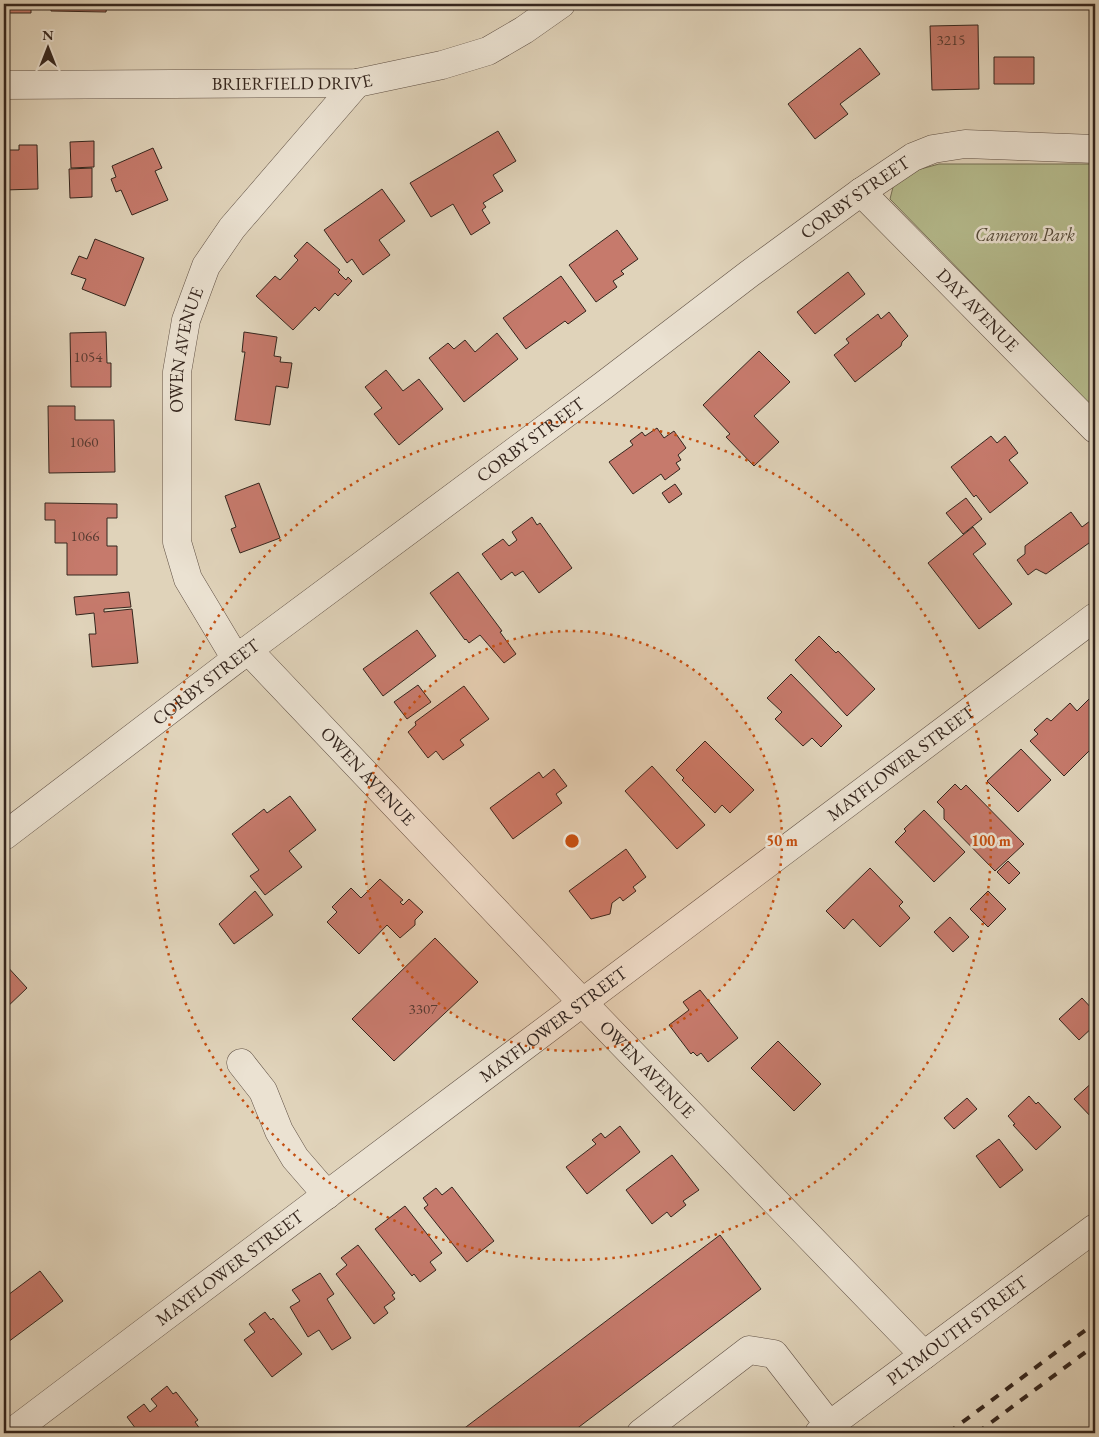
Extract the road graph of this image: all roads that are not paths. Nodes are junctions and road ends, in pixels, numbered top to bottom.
1 (561, 4) edge
2 (356, 83) junction
3 (4, 85) edge
4 (1095, 149) edge
5 (861, 192) junction
6 (1095, 428) edge
7 (1095, 617) edge
8 (242, 655) junction
9 (4, 836) edge
10 (583, 1003) junction
11 (241, 1063) dead end
12 (327, 1195) junction
13 (1095, 1228) edge
14 (924, 1355) junction
15 (824, 1429) edge
16 (11, 1433) edge
17 (641, 1433) edge

1 - 2 street, BRIERFIELD DRIVE
2 - 3 street, BRIERFIELD DRIVE
2 - 8 street, OWEN AVENUE
4 - 5 street, CORBY STREET
5 - 6 street, DAY AVENUE
5 - 8 street, CORBY STREET
7 - 10 street, MAYFLOWER STREET
8 - 9 street, CORBY STREET
8 - 10 street, OWEN AVENUE
10 - 12 street, MAYFLOWER STREET
10 - 14 street, OWEN AVENUE
11 - 12 street
12 - 16 street, MAYFLOWER STREET
13 - 14 street, PLYMOUTH STREET
14 - 15 street, PLYMOUTH STREET
15 - 17 street

